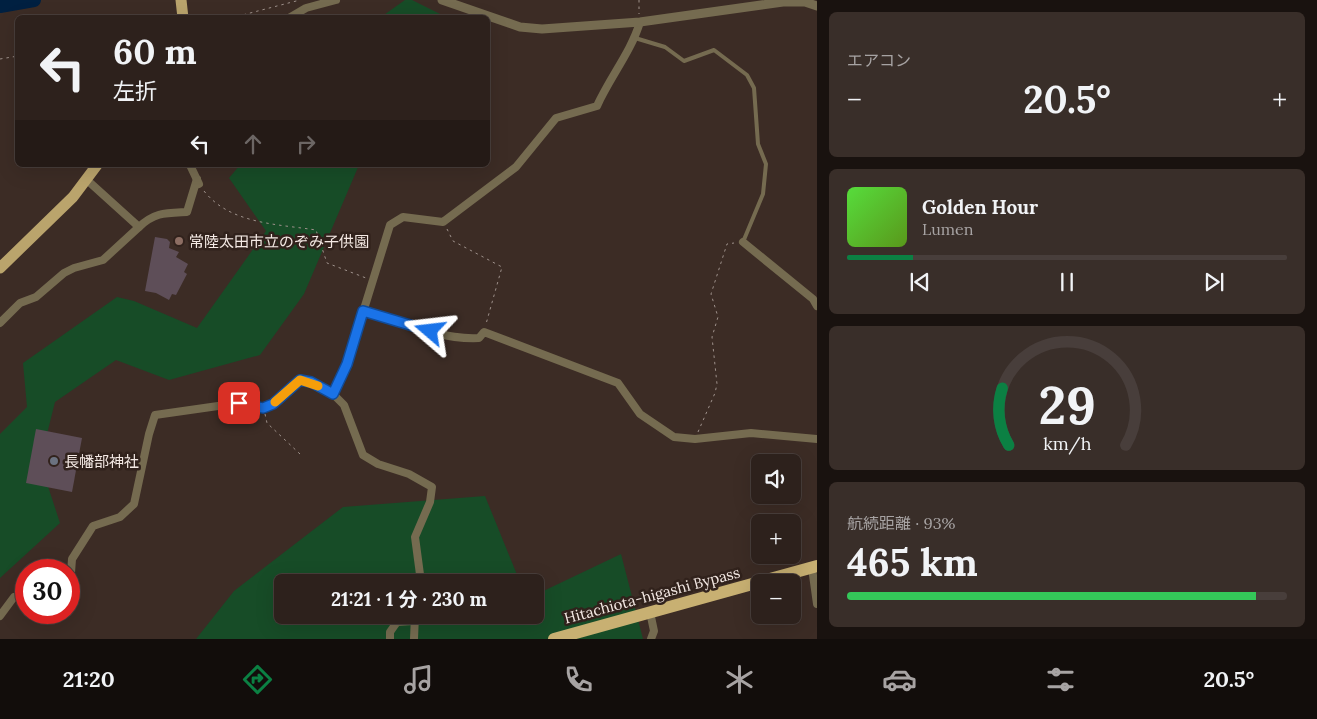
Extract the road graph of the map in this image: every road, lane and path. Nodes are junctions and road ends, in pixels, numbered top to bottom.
1 (180, 0) edge
2 (300, 0) edge
3 (336, 0) edge
4 (442, 0) edge
5 (638, 0) edge
6 (817, 6) edge
7 (182, 15) edge
8 (242, 15) edge
9 (294, 15) edge
10 (489, 15) edge
11 (490, 15) edge
12 (640, 22) junction
13 (635, 38) junction
14 (15, 56) edge
15 (0, 59) edge
16 (96, 167) edge
17 (191, 167) edge
18 (87, 180) junction
19 (198, 182) junction
20 (443, 222) junction
21 (139, 227) junction
22 (742, 242) junction
23 (0, 268) edge
24 (372, 281) junction
25 (817, 306) edge
26 (363, 311) junction
27 (0, 323) edge
28 (484, 332) junction
29 (333, 394) junction
30 (263, 408) junction
31 (695, 439) junction
32 (817, 439) edge
33 (300, 454) dead end
34 (72, 559) edge
35 (814, 567) edge
36 (420, 574) edge
37 (816, 594) edge
38 (15, 597) edge
39 (817, 604) edge
40 (650, 612) junction
41 (0, 616) edge
42 (396, 624) edge
43 (414, 624) edge
44 (390, 639) edge
45 (414, 639) edge
46 (554, 639) edge
47 (651, 639) edge

1 - 7 main road
2 - 8 path
3 - 9 street
4 - 10 street
5 - 12 path
6 - 12 street
11 - 12 street
12 - 13 street
13 - 20 street
13 - 22 lane
14 - 15 path
16 - 18 main road
17 - 19 street
18 - 21 street
18 - 23 main road
19 - 21 street
19 - 24 path
20 - 24 street
20 - 28 path
21 - 27 street
22 - 25 street
22 - 31 path
24 - 26 street
26 - 28 street
26 - 29 street
28 - 31 street
29 - 30 street
29 - 36 street
30 - 33 path
30 - 34 street
31 - 32 street
35 - 37 street
35 - 40 highway, Hitachiota-higashi Bypass
37 - 39 street
38 - 41 street
40 - 46 highway, Hitachiota-higashi Bypass
40 - 47 street
42 - 44 street
43 - 45 street

